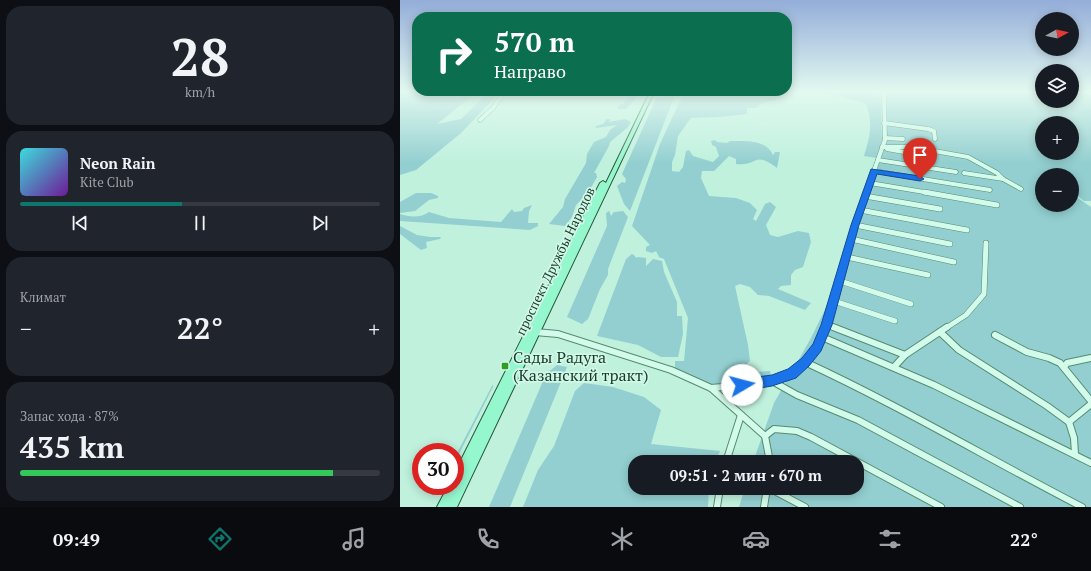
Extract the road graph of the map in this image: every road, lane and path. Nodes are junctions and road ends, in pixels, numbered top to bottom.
1 (485, 116) edge
2 (637, 116) edge
3 (640, 116) edge
4 (884, 116) edge
5 (480, 120) dead end
6 (884, 123) junction
7 (885, 138) junction
8 (903, 139) dead end
9 (935, 139) dead end
10 (882, 148) junction
11 (932, 157) dead end
12 (878, 160) junction
13 (874, 171) junction
14 (956, 172) dead end
15 (964, 173) dead end
16 (1003, 179) junction
17 (870, 183) junction
18 (1021, 189) dead end
19 (990, 190) dead end
20 (865, 196) junction
21 (997, 205) dead end
22 (940, 209) dead end
23 (860, 210) junction
24 (855, 225) junction
25 (968, 230) dead end
26 (851, 239) junction
27 (986, 243) dead end
28 (950, 244) dead end
29 (847, 257) junction
30 (954, 262) dead end
31 (928, 275) dead end
32 (840, 280) junction
33 (834, 301) junction
34 (911, 304) dead end
35 (895, 321) dead end
36 (826, 325) junction
37 (533, 332) junction
38 (940, 332) junction
39 (995, 335) dead end
40 (822, 337) junction
41 (904, 355) junction
42 (1091, 358) edge
43 (806, 362) junction
44 (894, 366) junction
45 (1064, 367) junction
46 (772, 381) junction
47 (711, 388) junction
48 (1091, 403) edge
49 (741, 415) junction
50 (1069, 422) junction
51 (766, 436) junction
52 (1075, 454) junction
53 (728, 455) edge
54 (769, 455) edge
55 (1091, 463) edge
56 (464, 464) edge
57 (448, 495) edge
58 (719, 495) edge
59 (767, 495) edge
60 (782, 495) edge
61 (442, 507) edge
62 (452, 507) edge
63 (717, 507) edge
64 (764, 507) edge
65 (805, 507) edge
66 (941, 507) edge
67 (1020, 507) edge
68 (1082, 507) edge

1 - 5 street
2 - 37 main road, проспект Дружбы Народов
3 - 37 main road, проспект Дружбы Народов
4 - 6 street
6 - 7 street
6 - 9 street
7 - 8 street
7 - 10 street
10 - 11 street
10 - 12 street
10 - 16 street
12 - 13 street
12 - 14 street
13 - 17 street
13 - 19 street
15 - 16 street
16 - 18 street
17 - 20 street
17 - 21 street
20 - 22 street
20 - 23 street
23 - 24 street
23 - 25 street
24 - 26 street
24 - 28 street
26 - 29 street
26 - 30 street
27 - 38 street
29 - 31 street
29 - 32 street
32 - 33 street
32 - 34 street
33 - 35 street
33 - 36 street
36 - 40 street
36 - 41 street
37 - 47 street
37 - 56 main road, проспект Дружбы Народов
37 - 62 main road, проспект Дружбы Народов
38 - 41 street
38 - 50 street
39 - 45 street
40 - 43 street
40 - 44 street
41 - 44 street
42 - 45 street
43 - 46 street
43 - 68 street
44 - 52 street
45 - 48 street
46 - 47 street
46 - 67 street
47 - 49 street
48 - 50 street
49 - 51 street
49 - 53 street
50 - 52 street
51 - 54 street
51 - 66 street
52 - 55 street
57 - 61 main road
58 - 63 street
59 - 64 street
60 - 65 street

